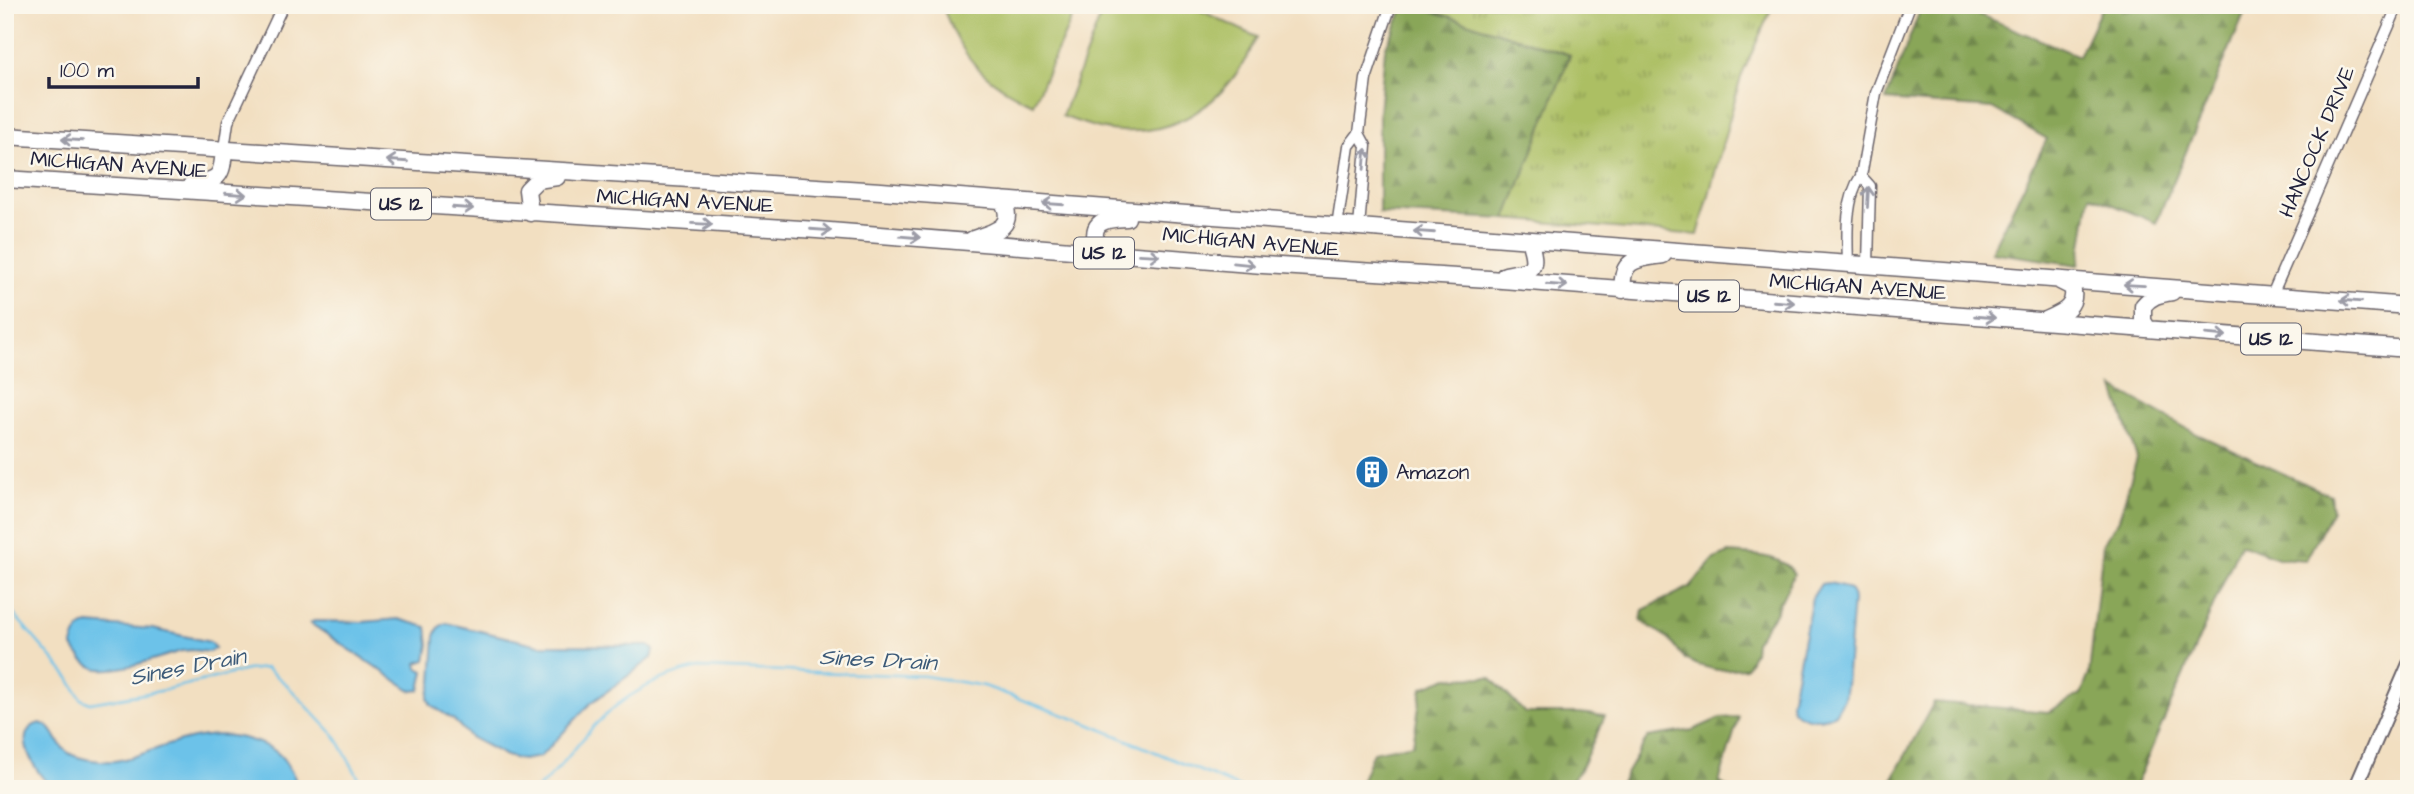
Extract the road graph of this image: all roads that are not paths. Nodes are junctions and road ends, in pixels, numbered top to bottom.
1 (283, 5) edge
2 (1391, 5) edge
3 (1910, 5) edge
4 (2398, 5) edge
5 (1359, 133) junction
6 (8, 139) edge
7 (224, 149) junction
8 (590, 172) junction
9 (1861, 176) junction
10 (5, 179) edge
11 (168, 189) junction
12 (1002, 200) junction
13 (530, 213) junction
14 (1185, 215) junction
15 (1337, 226) junction
16 (1359, 227) junction
17 (1529, 240) junction
18 (964, 242) junction
19 (1099, 252) junction
20 (1690, 252) junction
21 (1848, 263) junction
22 (1868, 265) junction
23 (1489, 279) junction
24 (2059, 281) junction
25 (1623, 289) junction
26 (2202, 289) junction
27 (2272, 295) junction
28 (2409, 306) edge
29 (2041, 322) junction
30 (2148, 329) junction
31 (2409, 349) edge
32 (2409, 664) edge
33 (2355, 789) edge

1 - 7 street
2 - 5 street
3 - 9 street
4 - 27 street, HANCOCK DRIVE
5 - 15 street
16 -> 5 street
7 -> 6 main road, MICHIGAN AVENUE / US 12
8 -> 7 main road, MICHIGAN AVENUE / US 12
7 - 11 main road
8 - 12 main road, MICHIGAN AVENUE / US 12
8 - 13 main road
9 - 21 street
22 -> 9 street
10 - 11 main road, MICHIGAN AVENUE / US 12
11 -> 13 main road, MICHIGAN AVENUE / US 12
14 -> 12 main road, MICHIGAN AVENUE / US 12
12 - 18 main road
13 -> 18 main road, MICHIGAN AVENUE / US 12
14 - 15 main road, MICHIGAN AVENUE / US 12
14 - 19 main road
15 - 16 main road, MICHIGAN AVENUE / US 12
17 -> 16 main road, MICHIGAN AVENUE / US 12
17 - 20 main road, MICHIGAN AVENUE / US 12
17 - 23 main road
18 - 19 main road, MICHIGAN AVENUE / US 12
19 -> 23 main road, MICHIGAN AVENUE / US 12
20 - 21 main road, MICHIGAN AVENUE / US 12
20 - 25 main road
21 - 22 main road, MICHIGAN AVENUE / US 12
22 - 24 main road, MICHIGAN AVENUE / US 12
23 -> 25 main road, MICHIGAN AVENUE / US 12
26 -> 24 main road, MICHIGAN AVENUE / US 12
24 - 29 main road
25 -> 29 main road, MICHIGAN AVENUE / US 12
26 - 27 main road, MICHIGAN AVENUE / US 12
26 - 30 main road
28 -> 27 main road, MICHIGAN AVENUE / US 12
29 - 30 main road, MICHIGAN AVENUE / US 12
30 -> 31 main road, MICHIGAN AVENUE / US 12
32 - 33 street

